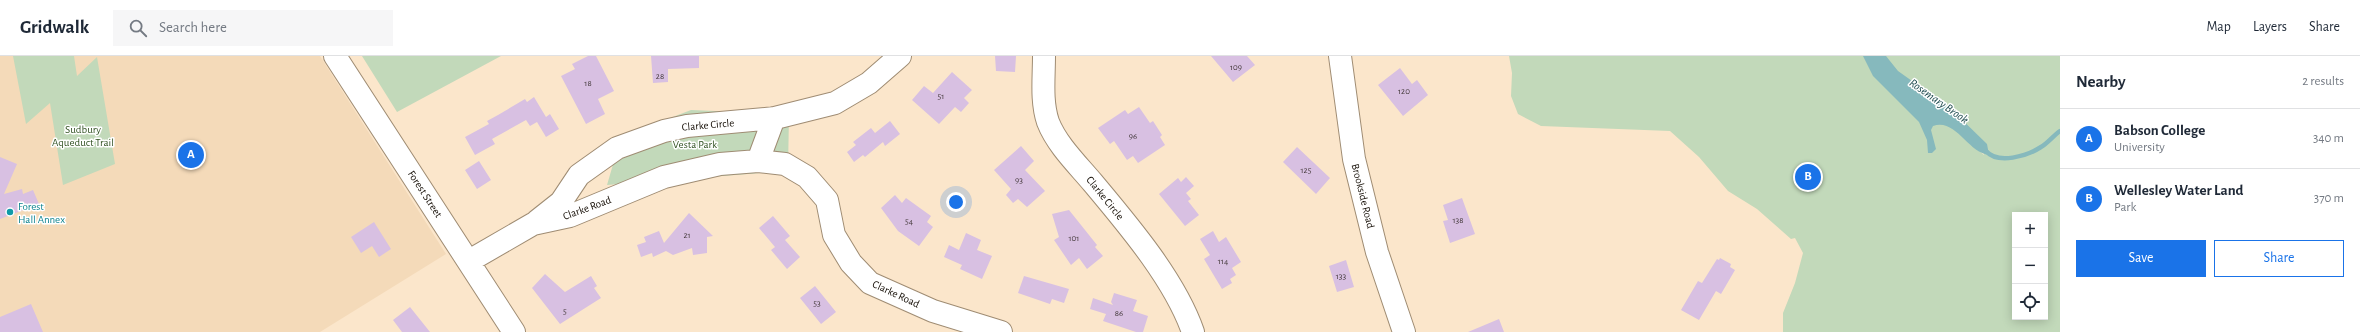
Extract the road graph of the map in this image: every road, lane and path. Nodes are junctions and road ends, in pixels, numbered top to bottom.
1 (335, 56) edge
2 (900, 56) edge
3 (1044, 56) edge
4 (1340, 56) edge
5 (774, 118) junction
6 (758, 161) junction
7 (533, 224) junction
8 (469, 261) junction
9 (514, 332) edge
10 (1001, 332) edge
11 (1193, 332) edge
12 (1404, 332) edge

1 - 8 street, Forest Street
2 - 5 street, Clarke Circle
3 - 11 street, Clarke Circle
4 - 12 street, Brookside Road
5 - 6 street
5 - 7 street, Clarke Circle
6 - 7 street, Clarke Road
6 - 10 street, Clarke Road
7 - 8 street, Clarke Road
8 - 9 street, Forest Street

